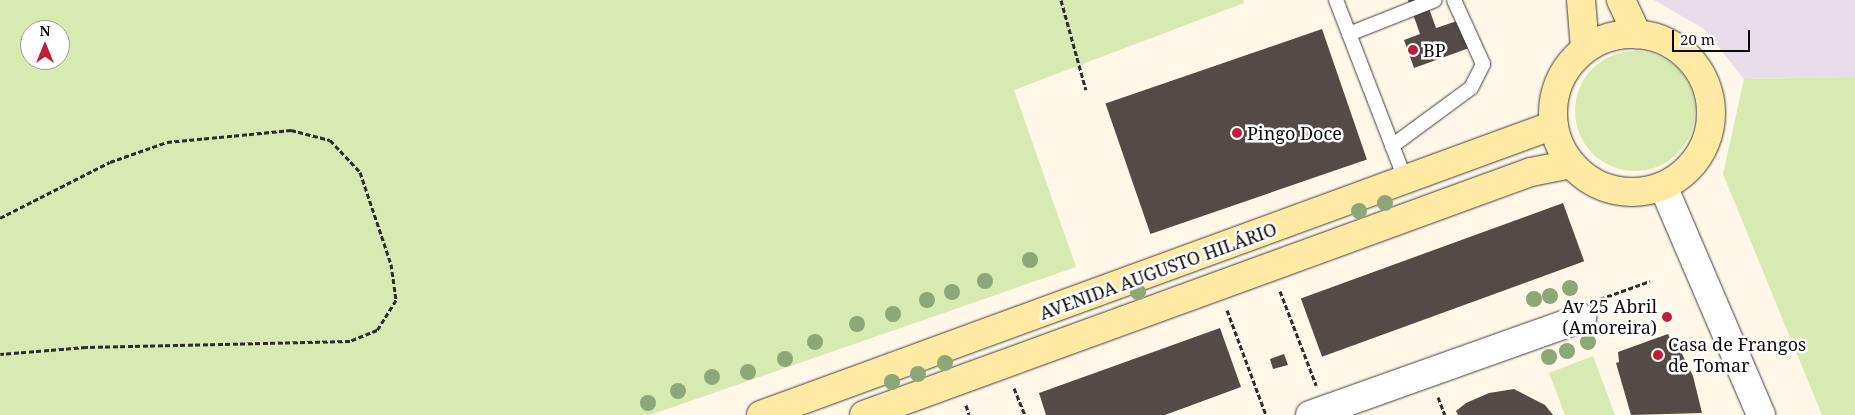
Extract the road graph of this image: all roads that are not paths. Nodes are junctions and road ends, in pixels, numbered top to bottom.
1 (1336, 0) edge
2 (1435, 0) edge
3 (1454, 0) edge
4 (1581, 0) edge
5 (1621, 0) edge
6 (1349, 34) junction
7 (1637, 34) junction
8 (1585, 49) junction
9 (1554, 125) junction
10 (1392, 146) junction
11 (1571, 164) junction
12 (1406, 181) junction
13 (1663, 186) junction
14 (1586, 310) road end
15 (1317, 412) edge
16 (761, 415) edge
17 (864, 415) edge
18 (1761, 415) edge

1 - 6 lane
2 - 6 lane
3 - 10 lane
4 - 8 main road
5 - 7 main road
6 - 10 lane
7 - 8 main road
7 - 13 main road
8 - 9 main road
9 - 11 main road
9 - 12 main road, AVENIDA AUGUSTO HILÁRIO
10 - 12 lane
11 - 13 main road
11 - 17 main road, AVENIDA AUGUSTO HILÁRIO
12 - 16 main road, AVENIDA AUGUSTO HILÁRIO
13 - 18 street
14 - 15 street

